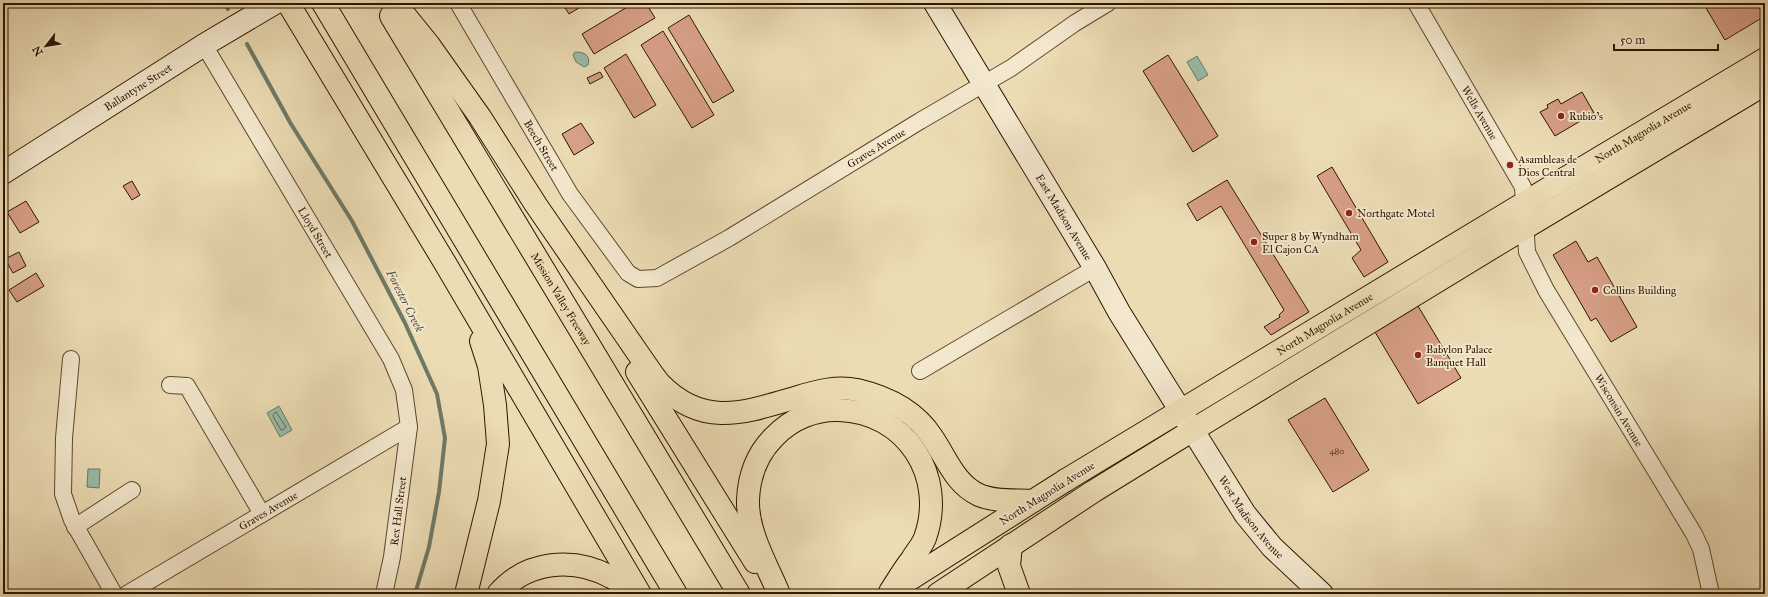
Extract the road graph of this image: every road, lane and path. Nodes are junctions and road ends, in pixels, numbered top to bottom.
1 (275, 3) edge
2 (323, 3) edge
3 (383, 3) edge
4 (395, 3) edge
5 (458, 3) edge
6 (935, 3) edge
7 (1108, 3) edge
8 (1416, 3) edge
9 (291, 8) edge
10 (204, 46) junction
11 (1765, 59) edge
12 (985, 84) junction
13 (1765, 84) edge
14 (5, 167) edge
15 (1524, 203) junction
16 (536, 205) junction
17 (1526, 228) junction
18 (445, 263) junction
19 (1095, 268) junction
20 (638, 279) joint
21 (71, 360) dead end
22 (920, 371) dead end
23 (170, 384) dead end
24 (1181, 411) junction
25 (409, 427) junction
26 (1193, 430) junction
27 (132, 490) dead end
28 (1033, 501) junction
29 (262, 514) junction
30 (75, 526) junction
31 (1011, 545) junction
32 (888, 593) edge
33 (114, 594) edge
34 (127, 594) edge
35 (384, 594) edge
36 (466, 594) edge
37 (498, 594) edge
38 (633, 594) edge
39 (640, 594) edge
40 (676, 594) edge
41 (739, 594) edge
42 (775, 594) edge
43 (779, 594) edge
44 (938, 594) edge
45 (1019, 594) edge
46 (1322, 594) edge
47 (1711, 594) edge

1 - 10 street, Ballantyne Street
2 - 40 main road
3 - 41 main road, Mission Valley Freeway
4 - 16 main road
5 - 20 street, Beech Street
6 - 12 street, East Madison Avenue
7 - 12 street, Graves Avenue
8 - 15 street, Wells Avenue
9 - 18 main road
10 - 14 street, Ballantyne Street
10 - 25 street, Lloyd Street
11 - 15 main road, North Magnolia Avenue
12 - 19 street, East Madison Avenue
12 - 20 street, Graves Avenue
13 - 17 main road, North Magnolia Avenue
15 - 17 street, Wells Avenue
15 - 24 main road, North Magnolia Avenue
16 - 28 main road
16 - 42 main road
17 - 26 main road, North Magnolia Avenue
17 - 47 street, Wisconsin Avenue
18 - 36 main road
18 - 39 main road
19 - 22 street
19 - 24 street, East Madison Avenue
21 - 30 street
23 - 29 street
24 - 26 street, East Madison Avenue
24 - 28 main road, North Magnolia Avenue
25 - 29 street, Graves Avenue
25 - 35 street, Rex Hall Street
26 - 31 main road, North Magnolia Avenue
26 - 46 street, West Madison Avenue
27 - 30 street
28 - 32 main road, North Magnolia Avenue
29 - 34 street, Graves Avenue
30 - 33 street
31 - 44 main road, North Magnolia Avenue
31 - 45 main road
32 - 43 main road
37 - 38 main road

